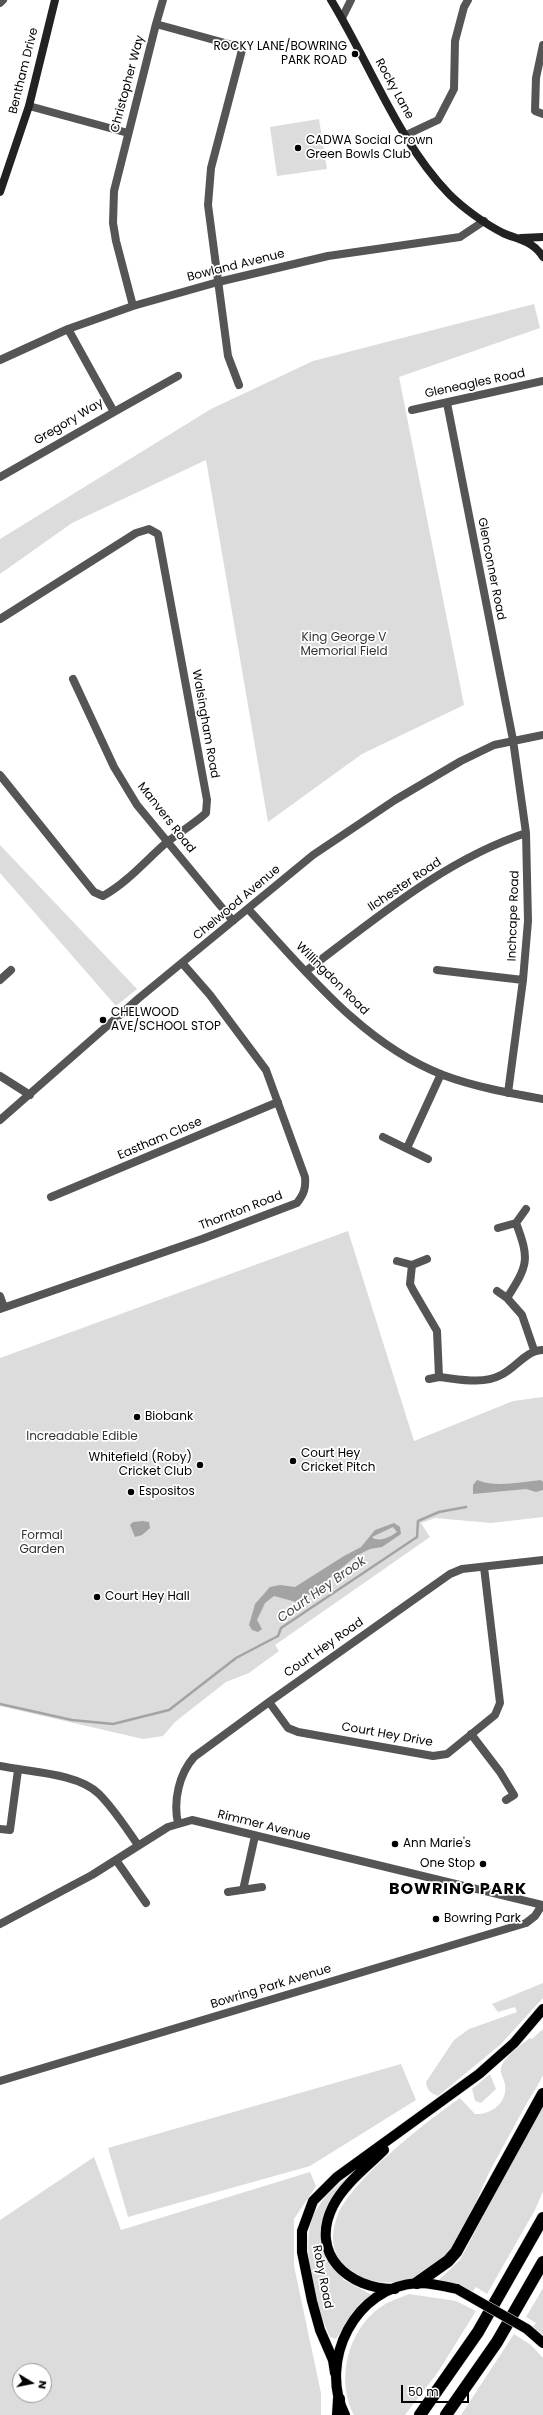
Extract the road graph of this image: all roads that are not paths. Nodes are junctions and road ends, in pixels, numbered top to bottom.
1 (3, 0) edge
2 (54, 0) edge
3 (163, 0) edge
4 (332, 0) edge
5 (351, 0) edge
6 (468, 0) edge
7 (0, 3) edge
8 (342, 18) junction
9 (156, 24) junction
10 (543, 45) edge
11 (29, 106) junction
12 (543, 114) edge
13 (128, 133) junction
14 (406, 135) junction
15 (0, 192) edge
16 (484, 221) junction
17 (543, 237) edge
18 (521, 238) junction
19 (539, 248) edge
20 (543, 257) edge
21 (218, 282) junction
22 (133, 306) junction
23 (68, 329) junction
24 (0, 360) edge
25 (178, 376) dead end
26 (543, 382) edge
27 (238, 385) dead end
28 (447, 402) junction
29 (412, 410) dead end
30 (114, 412) junction
31 (0, 477) edge
32 (0, 619) edge
33 (73, 679) dead end
34 (543, 735) edge
35 (513, 740) junction
36 (0, 775) edge
37 (526, 833) junction
38 (168, 842) junction
39 (248, 909) junction
40 (233, 921) junction
41 (183, 964) junction
42 (11, 970) dead end
43 (437, 970) dead end
44 (306, 972) junction
45 (0, 980) edge
46 (523, 980) junction
47 (441, 1074) junction
48 (0, 1076) edge
49 (508, 1093) junction
50 (30, 1095) junction
51 (543, 1099) edge
52 (278, 1102) junction
53 (0, 1120) edge
54 (383, 1137) dead end
55 (407, 1148) junction
56 (428, 1159) dead end
57 (51, 1197) dead end
58 (526, 1209) dead end
59 (516, 1223) junction
60 (498, 1228) dead end
61 (427, 1259) dead end
62 (397, 1261) dead end
63 (412, 1265) junction
64 (497, 1291) dead end
65 (0, 1296) edge
66 (507, 1298) junction
67 (2, 1308) edge
68 (534, 1350) junction
69 (543, 1350) edge
70 (439, 1377) junction
71 (429, 1379) dead end
72 (543, 1560) edge
73 (484, 1567) junction
74 (269, 1702) junction
75 (471, 1734) junction
76 (0, 1766) edge
77 (18, 1770) junction
78 (506, 1800) dead end
79 (178, 1823) junction
80 (0, 1829) edge
81 (255, 1836) junction
82 (138, 1845) junction
83 (116, 1860) junction
84 (262, 1887) dead end
85 (243, 1890) junction
86 (228, 1892) dead end
87 (146, 1904) dead end
88 (542, 1905) edge
89 (0, 1924) edge
90 (543, 2009) edge
91 (0, 2081) edge
92 (543, 2094) edge
93 (402, 2131) junction
94 (543, 2218) edge
95 (543, 2262) edge
96 (417, 2283) junction
97 (395, 2289) junction
98 (543, 2343) edge
99 (335, 2373) junction
100 (339, 2399) junction
101 (338, 2415) edge
102 (345, 2415) edge
103 (420, 2415) edge
104 (446, 2415) edge

1 - 7 street
2 - 11 street, Bentham Drive
3 - 9 street
4 - 8 street, Rocky Lane
5 - 8 street
6 - 14 street
8 - 14 street, Rocky Lane
9 - 13 street, Christopher Way
9 - 21 street, Christopher Way
10 - 12 street
11 - 13 street
11 - 15 street, Bentham Drive
13 - 22 street, Christopher Way
14 - 16 street, Rocky Lane
16 - 18 street, Rocky Lane
16 - 21 street, Bowland Avenue
17 - 18 street
18 - 19 street
19 - 20 street
21 - 22 street, Bowland Avenue
21 - 27 street
22 - 23 street, Bowland Avenue
23 - 24 street, Bowland Avenue
23 - 30 street, Gregory Way
25 - 30 street
26 - 28 street, Gleneagles Road
28 - 29 street, Gleneagles Road
28 - 35 street, Glenconner Road
30 - 31 street, Gregory Way
32 - 38 street, Walsingham Road
33 - 38 street, Manvers Road
34 - 35 street, Chelwood Avenue
35 - 37 street, Inchcape Road
35 - 39 street, Chelwood Avenue
36 - 38 street, Walsingham Road
37 - 44 street, Ilchester Road
37 - 46 street, Inchcape Road
38 - 40 street, Manvers Road
39 - 40 street, Chelwood Avenue
39 - 44 street, Willingdon Road
40 - 41 street, Chelwood Avenue
41 - 50 street, Chelwood Avenue
41 - 52 street, Thornton Road
42 - 45 street
43 - 46 street
44 - 47 street, Willingdon Road
46 - 49 street, Inchcape Road
47 - 49 street, Willingdon Road
47 - 55 street
48 - 50 street
49 - 51 street, Willingdon Road
50 - 53 street, Chelwood Avenue
52 - 57 street, Eastham Close
52 - 67 street, Thornton Road
54 - 55 street
55 - 56 street
58 - 59 street
59 - 60 street
59 - 66 street
61 - 63 street
62 - 63 street
63 - 70 street
64 - 66 street
65 - 67 street
66 - 68 street
68 - 69 street
68 - 70 street
70 - 71 street
72 - 73 street, Court Hey Road
73 - 74 street, Court Hey Road
73 - 75 street, Court Hey Drive
74 - 75 street, Court Hey Drive
74 - 79 street, Court Hey Road
75 - 78 street
76 - 77 street
77 - 80 street
77 - 82 street
79 - 81 street, Rimmer Avenue
79 - 82 street, Rimmer Avenue
81 - 85 street
81 - 88 street, Rimmer Avenue
82 - 83 street, Rimmer Avenue
83 - 87 street
83 - 89 street, Rimmer Avenue
84 - 85 street
85 - 86 street
88 - 91 street, Bowring Park Avenue
90 - 93 main road, Roby Road
92 - 96 highway
93 - 97 main road, Roby Road
93 - 99 main road, Roby Road
94 - 103 highway
95 - 104 highway
96 - 97 main road
96 - 98 main road, bridge
97 - 99 main road
99 - 100 main road, Roby Road
100 - 101 highway
100 - 102 main road, Roby Road

